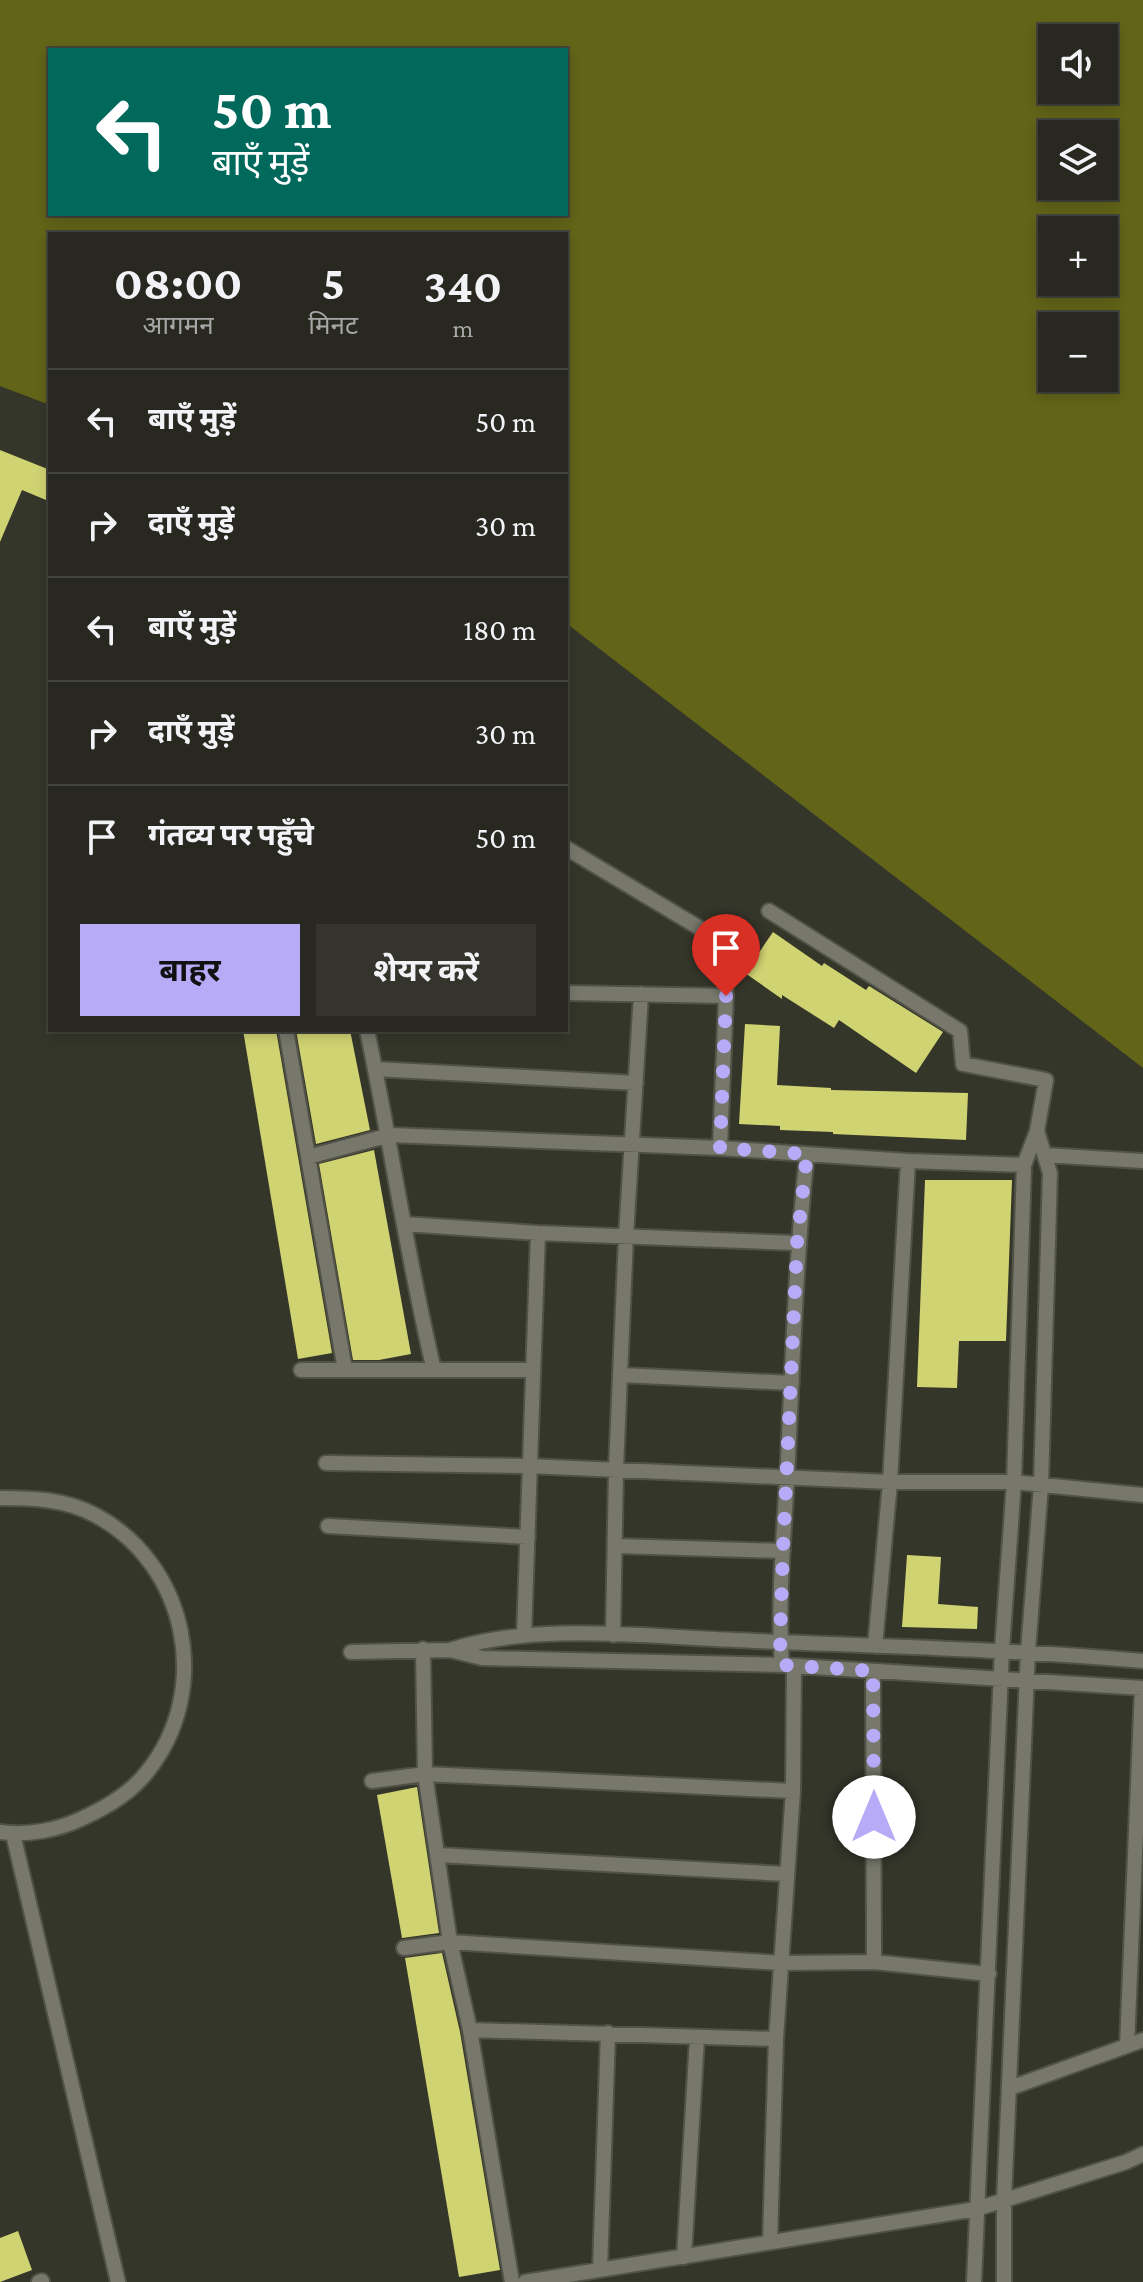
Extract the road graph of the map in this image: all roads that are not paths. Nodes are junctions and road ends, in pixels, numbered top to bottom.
1 (568, 849) edge
2 (769, 911) dead end
3 (568, 993) edge
4 (641, 994) junction
5 (726, 996) junction
6 (286, 1032) edge
7 (367, 1032) edge
8 (375, 1069) junction
9 (636, 1083) junction
10 (1037, 1131) junction
11 (390, 1135) junction
12 (632, 1145) junction
13 (720, 1148) junction
14 (807, 1154) junction
15 (1045, 1155) junction
16 (308, 1157) junction
17 (908, 1161) junction
18 (1143, 1161) edge
19 (1024, 1165) junction
20 (404, 1224) junction
21 (538, 1233) junction
22 (626, 1236) junction
23 (797, 1243) junction
24 (301, 1370) dead end
25 (345, 1370) junction
26 (434, 1370) junction
27 (532, 1370) junction
28 (621, 1375) junction
29 (792, 1383) junction
30 (326, 1463) dead end
31 (529, 1466) junction
32 (616, 1469) junction
33 (788, 1476) junction
34 (890, 1482) junction
35 (1014, 1482) junction
36 (1041, 1485) junction
37 (1143, 1494) edge
38 (0, 1498) edge
39 (328, 1526) dead end
40 (528, 1537) junction
41 (617, 1546) junction
42 (783, 1551) junction
43 (524, 1635) junction
44 (613, 1635) junction
45 (780, 1642) junction
46 (875, 1646) junction
47 (423, 1649) junction
48 (1002, 1649) junction
49 (450, 1650) junction
50 (1028, 1651) junction
51 (351, 1652) dead end
52 (1143, 1661) edge
53 (788, 1665) junction
54 (873, 1671) junction
55 (1002, 1680) junction
56 (1027, 1681) junction
57 (1142, 1688) edge
58 (425, 1774) junction
59 (372, 1781) dead end
60 (793, 1791) junction
61 (7, 1833) edge
62 (438, 1855) junction
63 (786, 1874) junction
64 (450, 1942) junction
65 (404, 1948) dead end
66 (874, 1962) junction
67 (782, 1963) junction
68 (989, 1974) junction
69 (470, 2030) junction
70 (608, 2033) junction
71 (697, 2038) junction
72 (776, 2039) junction
73 (1143, 2040) edge
74 (1127, 2046) junction
75 (1010, 2088) junction
76 (1143, 2154) edge
77 (1004, 2200) junction
78 (976, 2209) junction
79 (770, 2241) junction
80 (684, 2257) junction
81 (600, 2269) junction
82 (118, 2282) edge
83 (512, 2282) edge
84 (525, 2282) edge
85 (974, 2282) edge
86 (1004, 2282) edge

1 - 5 street
2 - 10 street
3 - 4 street
4 - 5 street
4 - 9 street
5 - 13 street
6 - 16 street
7 - 8 street
8 - 9 street
8 - 11 street
9 - 12 street
10 - 15 street
10 - 19 street
11 - 12 street
11 - 16 street
11 - 20 street
12 - 13 street
12 - 22 street
13 - 14 street
14 - 17 street
14 - 23 street
15 - 18 street
15 - 36 street
16 - 25 street
17 - 19 street
17 - 34 street
19 - 35 street
20 - 21 street
20 - 26 street
21 - 22 street
21 - 27 street
22 - 23 street
22 - 28 street
23 - 29 street
24 - 25 street
25 - 26 street
26 - 27 street
27 - 31 street
28 - 29 street
28 - 32 street
29 - 33 street
30 - 31 street
31 - 32 street
31 - 40 street
32 - 33 street
32 - 41 street
33 - 34 street
33 - 42 street
34 - 35 street
34 - 46 street
35 - 36 street
35 - 48 street
36 - 37 street
36 - 50 street
38 - 61 street
39 - 40 street
40 - 43 street
41 - 42 street
41 - 44 street
42 - 45 street
43 - 44 street
43 - 49 street
44 - 45 street
45 - 46 street
45 - 53 street
46 - 48 street
47 - 49 street
47 - 51 street
47 - 58 street
48 - 50 street
48 - 55 street
49 - 53 street
50 - 52 street
50 - 56 street
53 - 54 street
53 - 60 street
54 - 55 street
54 - 66 street
55 - 56 street
55 - 68 street
56 - 57 street
56 - 75 street
57 - 74 street
58 - 59 street
58 - 60 street
58 - 62 street
60 - 63 street
61 - 82 street
62 - 63 street
62 - 64 street
63 - 67 street
64 - 65 street
64 - 67 street
64 - 69 street
66 - 67 street
66 - 68 street
67 - 72 street
68 - 78 street
69 - 70 street
69 - 83 street
70 - 71 street
70 - 81 street
71 - 72 street
71 - 80 street
72 - 79 street
73 - 74 street
74 - 75 street
75 - 77 street
76 - 77 street
77 - 78 street
77 - 86 street
78 - 79 street
78 - 85 street
79 - 80 street
80 - 81 street
81 - 84 street

